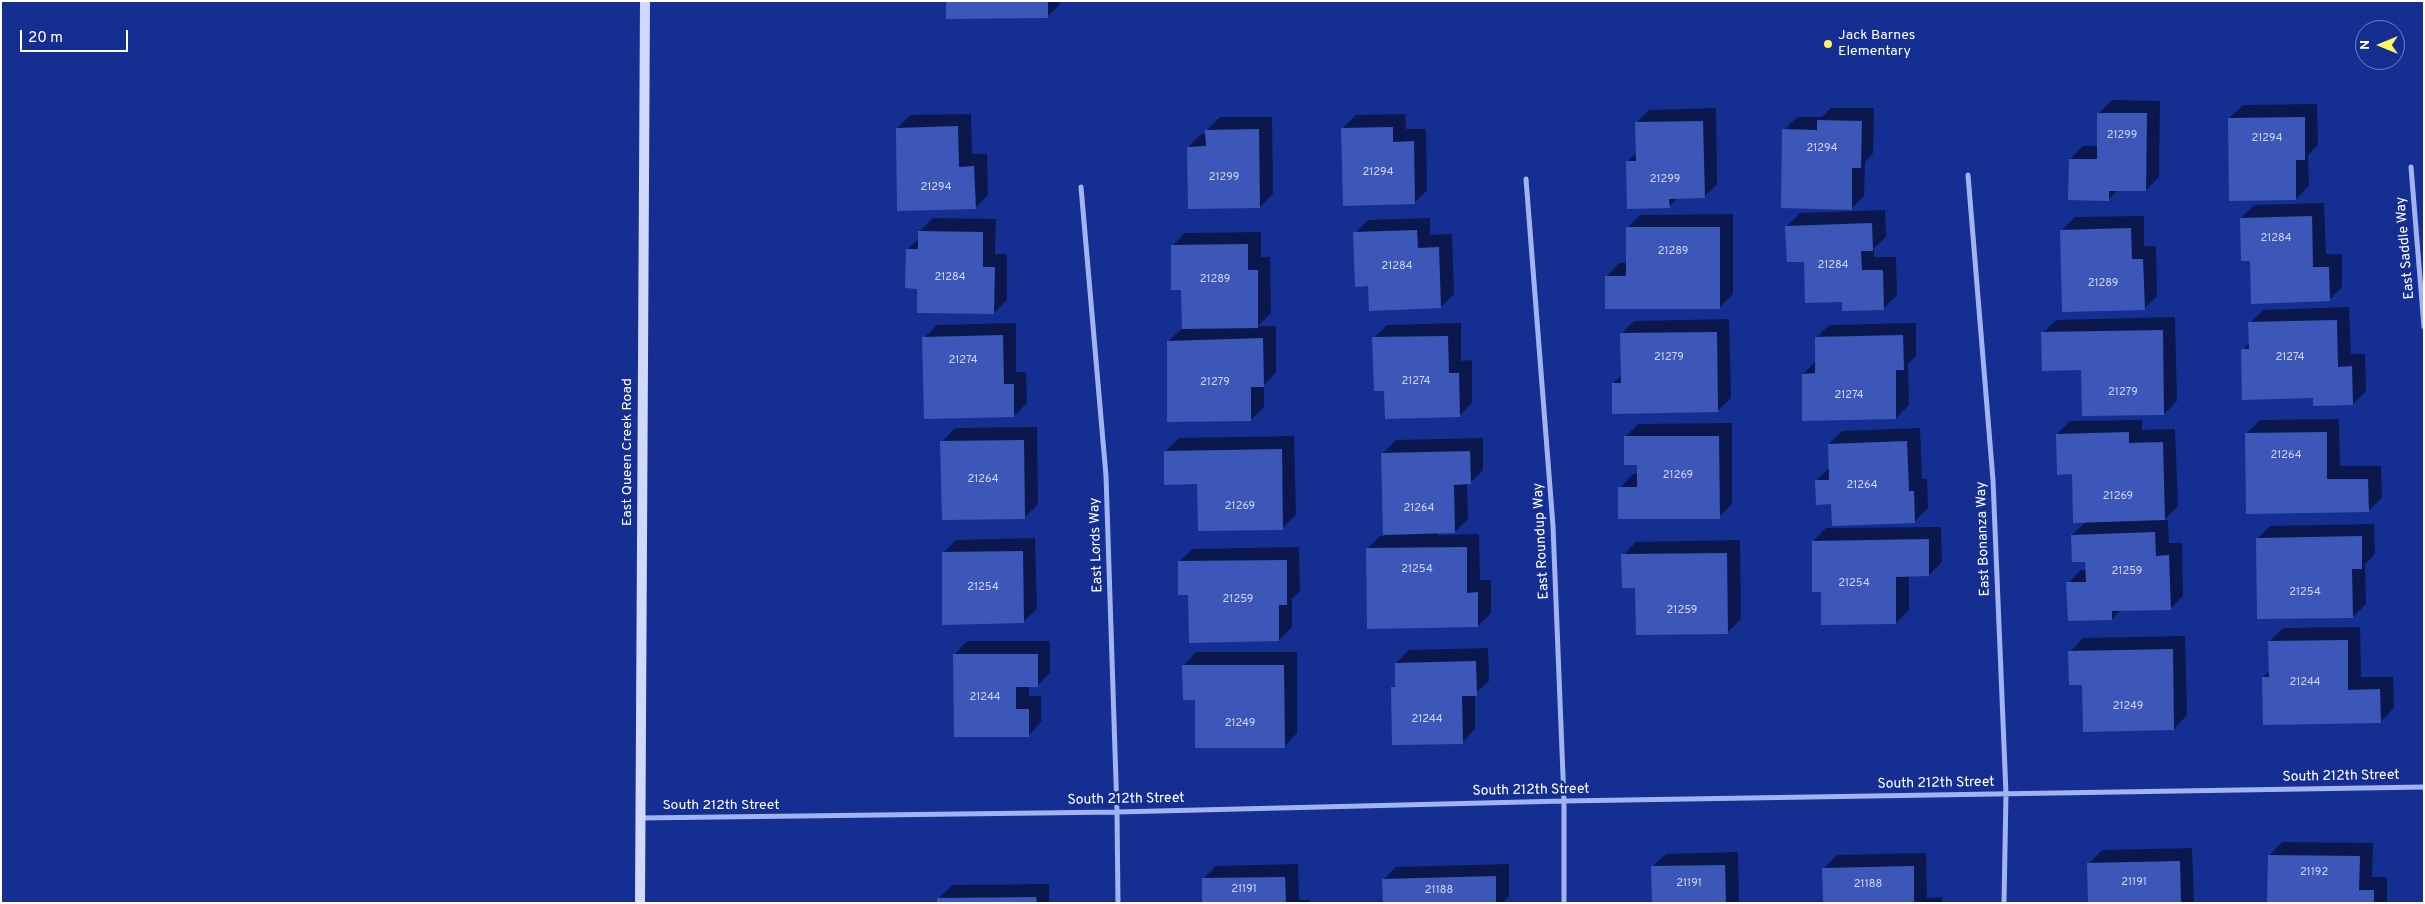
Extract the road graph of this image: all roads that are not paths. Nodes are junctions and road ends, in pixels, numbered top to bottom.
1 (646, 1) edge
2 (2411, 167) dead end
3 (1968, 175) dead end
4 (1526, 179) dead end
5 (1081, 187) dead end
6 (2424, 327) edge
7 (2424, 787) edge
8 (2006, 794) junction
9 (1564, 802) junction
10 (1117, 812) junction
11 (639, 818) junction
12 (640, 903) edge
13 (1118, 903) edge
14 (1564, 903) edge
15 (2004, 903) edge

1 - 11 main road, East Queen Creek Road
2 - 6 street, East Saddle Way
3 - 8 street, East Bonanza Way
4 - 9 street, East Roundup Way
5 - 10 street, East Lords Way
7 - 8 street, South 212th Street
8 - 9 street, South 212th Street
8 - 15 street, East Bonanza Way
9 - 10 street, South 212th Street
9 - 14 street, East Roundup Way
10 - 11 street, South 212th Street
10 - 13 street, East Lords Way
11 - 12 main road, East Queen Creek Road

